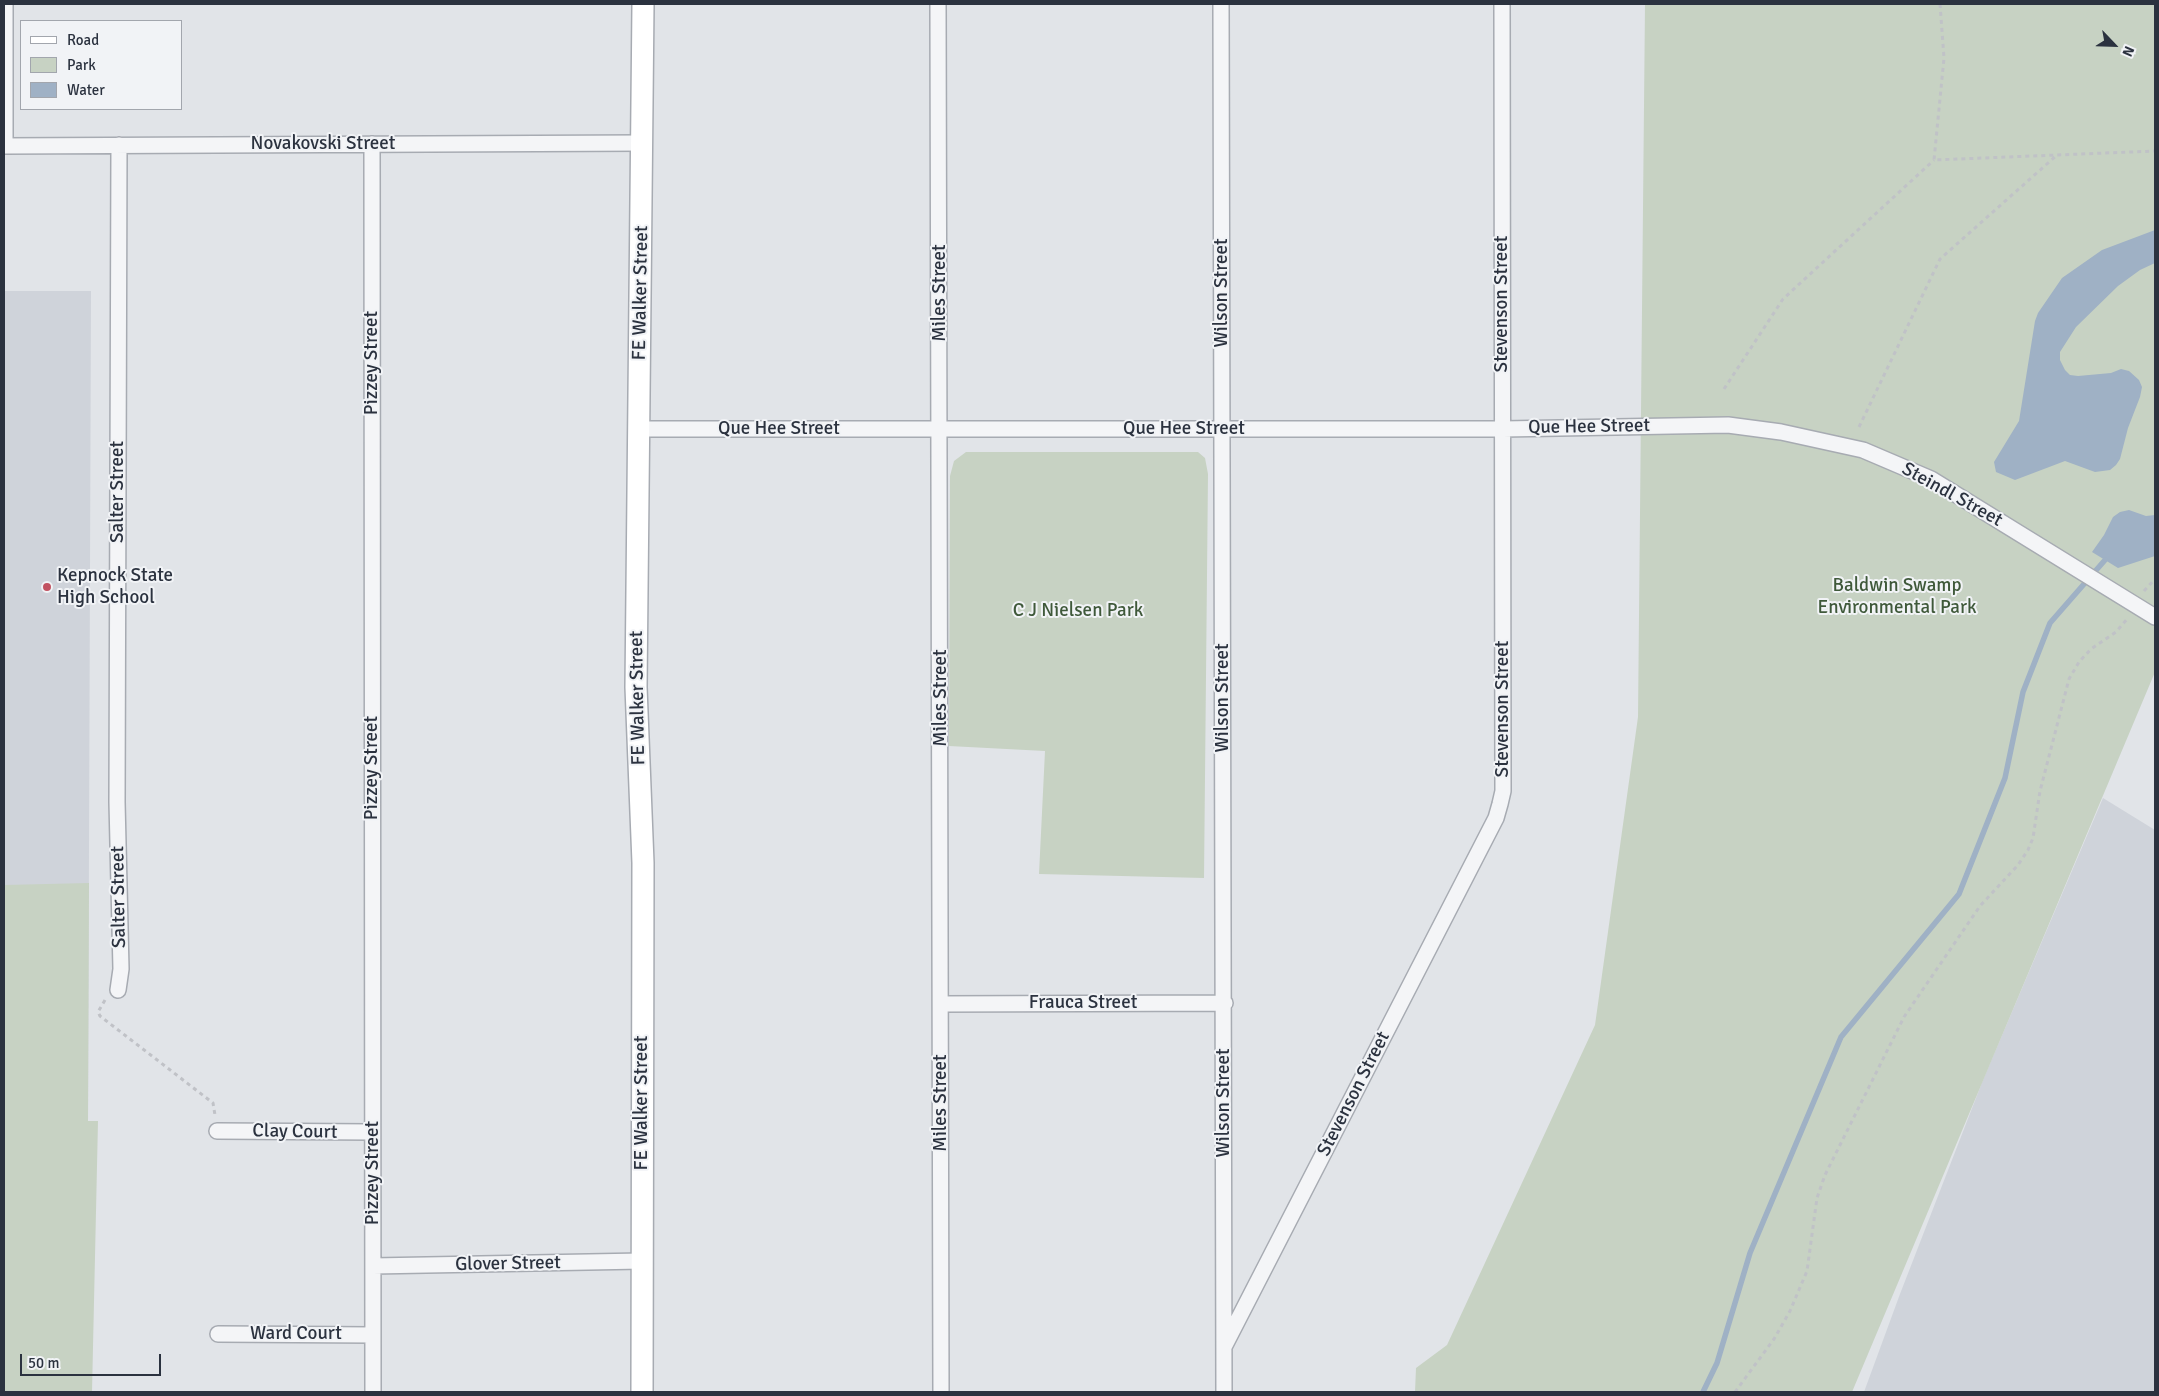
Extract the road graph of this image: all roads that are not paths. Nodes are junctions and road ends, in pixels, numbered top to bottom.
1 (5, 4) edge
2 (643, 4) edge
3 (938, 4) edge
4 (1221, 4) edge
5 (1502, 4) edge
6 (643, 143) junction
7 (119, 144) junction
8 (372, 144) junction
9 (4, 146) edge
10 (1728, 425) joint
11 (640, 429) junction
12 (1503, 429) junction
13 (940, 430) junction
14 (1222, 430) junction
15 (2155, 617) edge
16 (118, 990) road end
17 (1225, 1002) junction
18 (941, 1004) junction
19 (217, 1131) road end
20 (372, 1132) junction
21 (642, 1261) junction
22 (374, 1266) junction
23 (218, 1334) dead end
24 (373, 1335) junction
25 (1224, 1347) junction
26 (373, 1392) edge
27 (642, 1392) edge
28 (941, 1392) edge
29 (1224, 1392) edge

1 - 9 street
2 - 6 main road, FE Walker Street
3 - 13 street, Miles Street
4 - 14 street, Wilson Street
5 - 12 street, Stevenson Street
6 - 8 street, Novakovski Street
6 - 11 main road, FE Walker Street
7 - 8 street, Novakovski Street
7 - 9 street, Novakovski Street
7 - 16 street, Salter Street
8 - 20 street, Pizzey Street
10 - 12 street, Que Hee Street
10 - 15 street, Steindl Street
11 - 13 street, Que Hee Street
11 - 21 main road, FE Walker Street
12 - 14 street, Que Hee Street
12 - 25 street, Stevenson Street
13 - 14 street, Que Hee Street
13 - 18 street, Miles Street
14 - 17 street, Wilson Street
17 - 18 street, Frauca Street
17 - 25 street, Wilson Street
18 - 28 street, Miles Street
19 - 20 street, Clay Court
20 - 22 street, Pizzey Street
21 - 22 street, Glover Street
21 - 27 main road, FE Walker Street
22 - 24 street, Pizzey Street
23 - 24 street, Ward Court
24 - 26 street, Pizzey Street
25 - 29 street, Wilson Street

